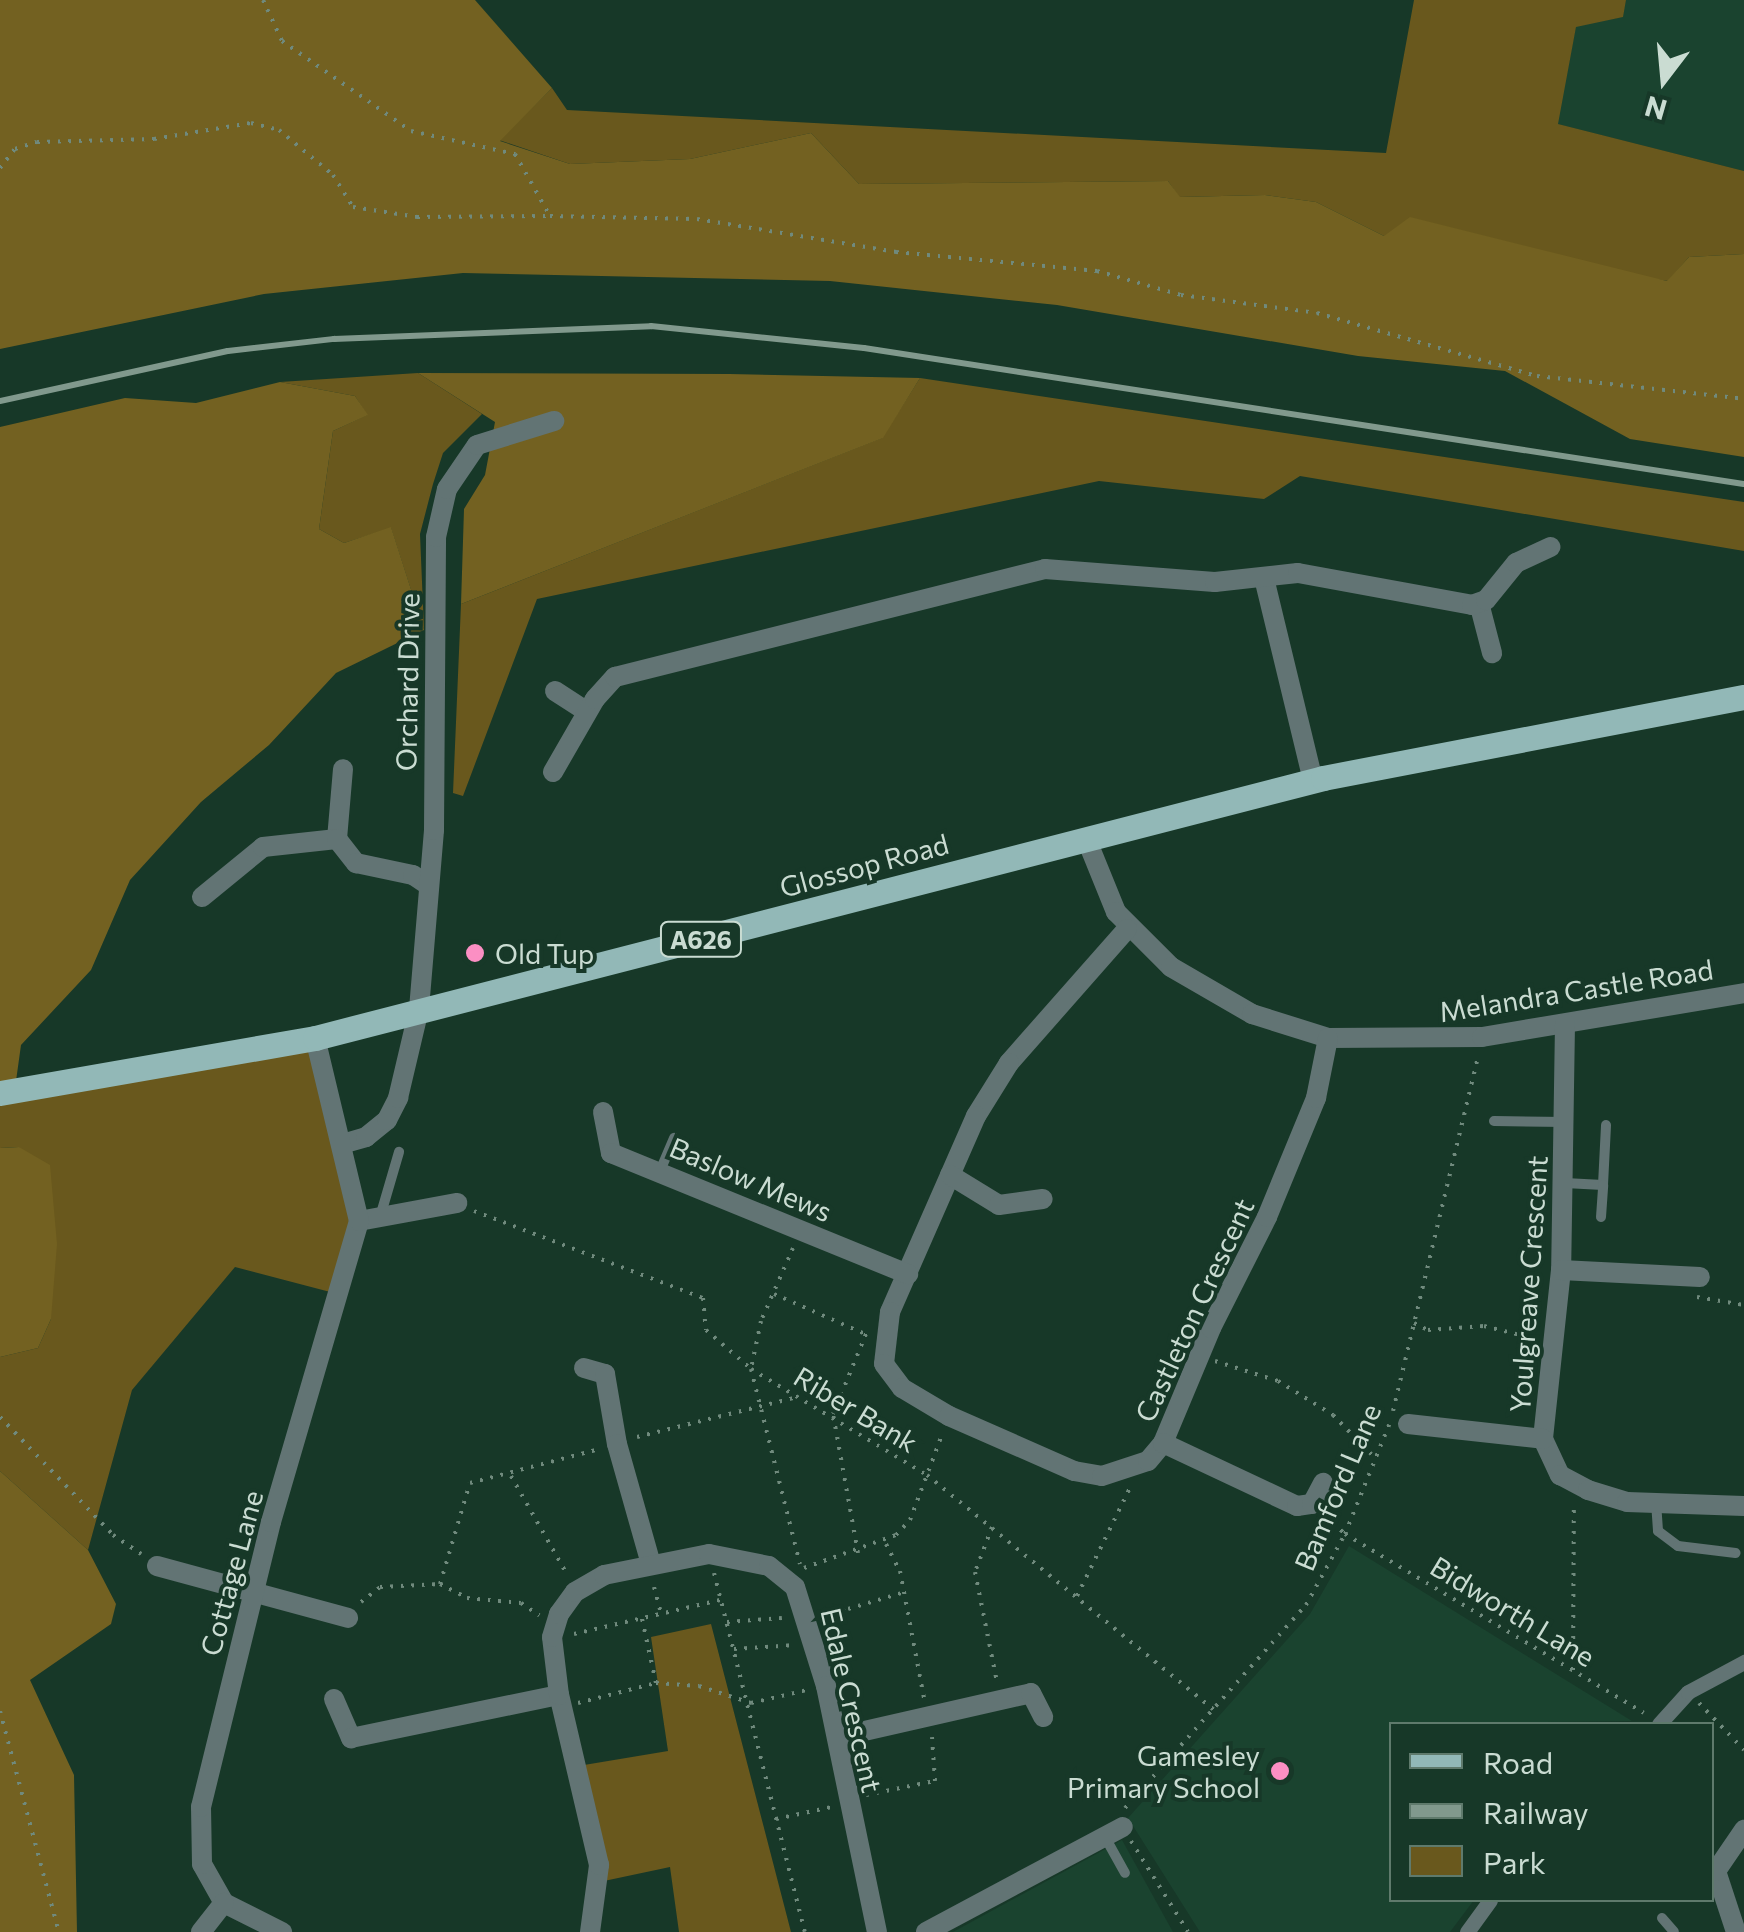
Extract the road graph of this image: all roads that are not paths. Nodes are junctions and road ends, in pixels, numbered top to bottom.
1 (554, 420) dead end
2 (1551, 547) dead end
3 (1264, 578) junction
4 (1480, 603) junction
5 (1492, 654) dead end
6 (555, 691) dead end
7 (1744, 697) edge
8 (587, 712) junction
9 (343, 769) dead end
10 (553, 772) dead end
11 (1313, 780) junction
12 (1086, 838) junction
13 (336, 839) junction
14 (428, 885) junction
15 (202, 897) dead end
16 (1127, 929) junction
17 (1744, 993) edge
18 (419, 1009) junction
19 (1565, 1024) junction
20 (316, 1038) junction
21 (1328, 1038) junction
22 (0, 1093) edge
23 (603, 1112) dead end
24 (1494, 1121) dead end
25 (1567, 1122) junction
26 (1606, 1125) dead end
27 (674, 1138) dead end
28 (342, 1144) junction
29 (399, 1152) dead end
30 (660, 1171) junction
31 (950, 1175) junction
32 (1564, 1183) junction
33 (1603, 1185) junction
34 (1043, 1199) dead end
35 (456, 1203) road end
36 (1601, 1217) dead end
37 (370, 1219) junction
38 (1561, 1270) junction
39 (908, 1274) junction
40 (1700, 1276) road end
41 (584, 1368) dead end
42 (1408, 1424) dead end
43 (1542, 1439) junction
44 (1163, 1444) junction
45 (1323, 1483) dead end
46 (1656, 1502) junction
47 (1744, 1506) edge
48 (1736, 1553) dead end
49 (650, 1561) junction
50 (157, 1566) road end
51 (254, 1592) junction
52 (348, 1618) road end
53 (1744, 1662) edge
54 (334, 1699) dead end
55 (561, 1702) junction
56 (1042, 1718) dead end
57 (1662, 1722) edge
58 (838, 1736) junction
59 (1744, 1830) edge
60 (1114, 1832) joint
61 (1125, 1873) dead end
62 (224, 1902) junction
63 (1489, 1902) edge
64 (1662, 1918) dead end
65 (933, 1931) edge
66 (201, 1932) edge
67 (282, 1932) edge
68 (590, 1932) edge
69 (877, 1932) edge
70 (1467, 1932) edge
71 (1674, 1932) edge
72 (1736, 1932) edge

1 - 14 street, Orchard Drive
2 - 4 street
3 - 4 street
3 - 8 street
3 - 11 street
4 - 5 street
6 - 8 street
7 - 11 main road, Glossop Road / A626
8 - 10 street
9 - 13 street
11 - 12 main road, Glossop Road / A626
12 - 16 street, Melandra Castle Road
12 - 18 main road, Glossop Road / A626
13 - 14 street
13 - 15 street
14 - 18 street, Orchard Drive
16 - 21 street, Melandra Castle Road
16 - 31 street
17 - 19 street, Melandra Castle Road
18 - 20 main road, Glossop Road / A626
18 - 28 street
19 - 21 street, Melandra Castle Road
19 - 25 street, Youlgreave Crescent
20 - 22 main road, Glossop Road / A626
20 - 28 street, Cottage Lane
21 - 44 street, Castleton Crescent
23 - 30 street, Baslow Mews
24 - 25 lane
25 - 32 street, Youlgreave Crescent
26 - 33 lane
27 - 30 lane
28 - 37 street, Cottage Lane
29 - 37 lane, Cottage Lane
30 - 39 street, Baslow Mews
31 - 34 street
31 - 39 street
32 - 33 lane
32 - 38 street, Youlgreave Crescent
33 - 36 lane
35 - 37 street
37 - 51 street, Cottage Lane
38 - 40 street
38 - 43 street, Youlgreave Crescent
39 - 44 street, Castleton Crescent
41 - 49 street
42 - 43 street
43 - 46 street, Youlgreave Crescent
44 - 45 street
46 - 47 street
46 - 48 lane
49 - 55 street, Edale Crescent
49 - 58 street, Edale Crescent
50 - 51 street
51 - 52 street
51 - 62 street, Cottage Lane
53 - 57 street
54 - 55 street
55 - 68 street
56 - 58 street
58 - 69 street, Edale Crescent
59 - 72 street
60 - 61 lane
60 - 65 street
62 - 66 street
62 - 67 street
63 - 70 street
64 - 71 lane

